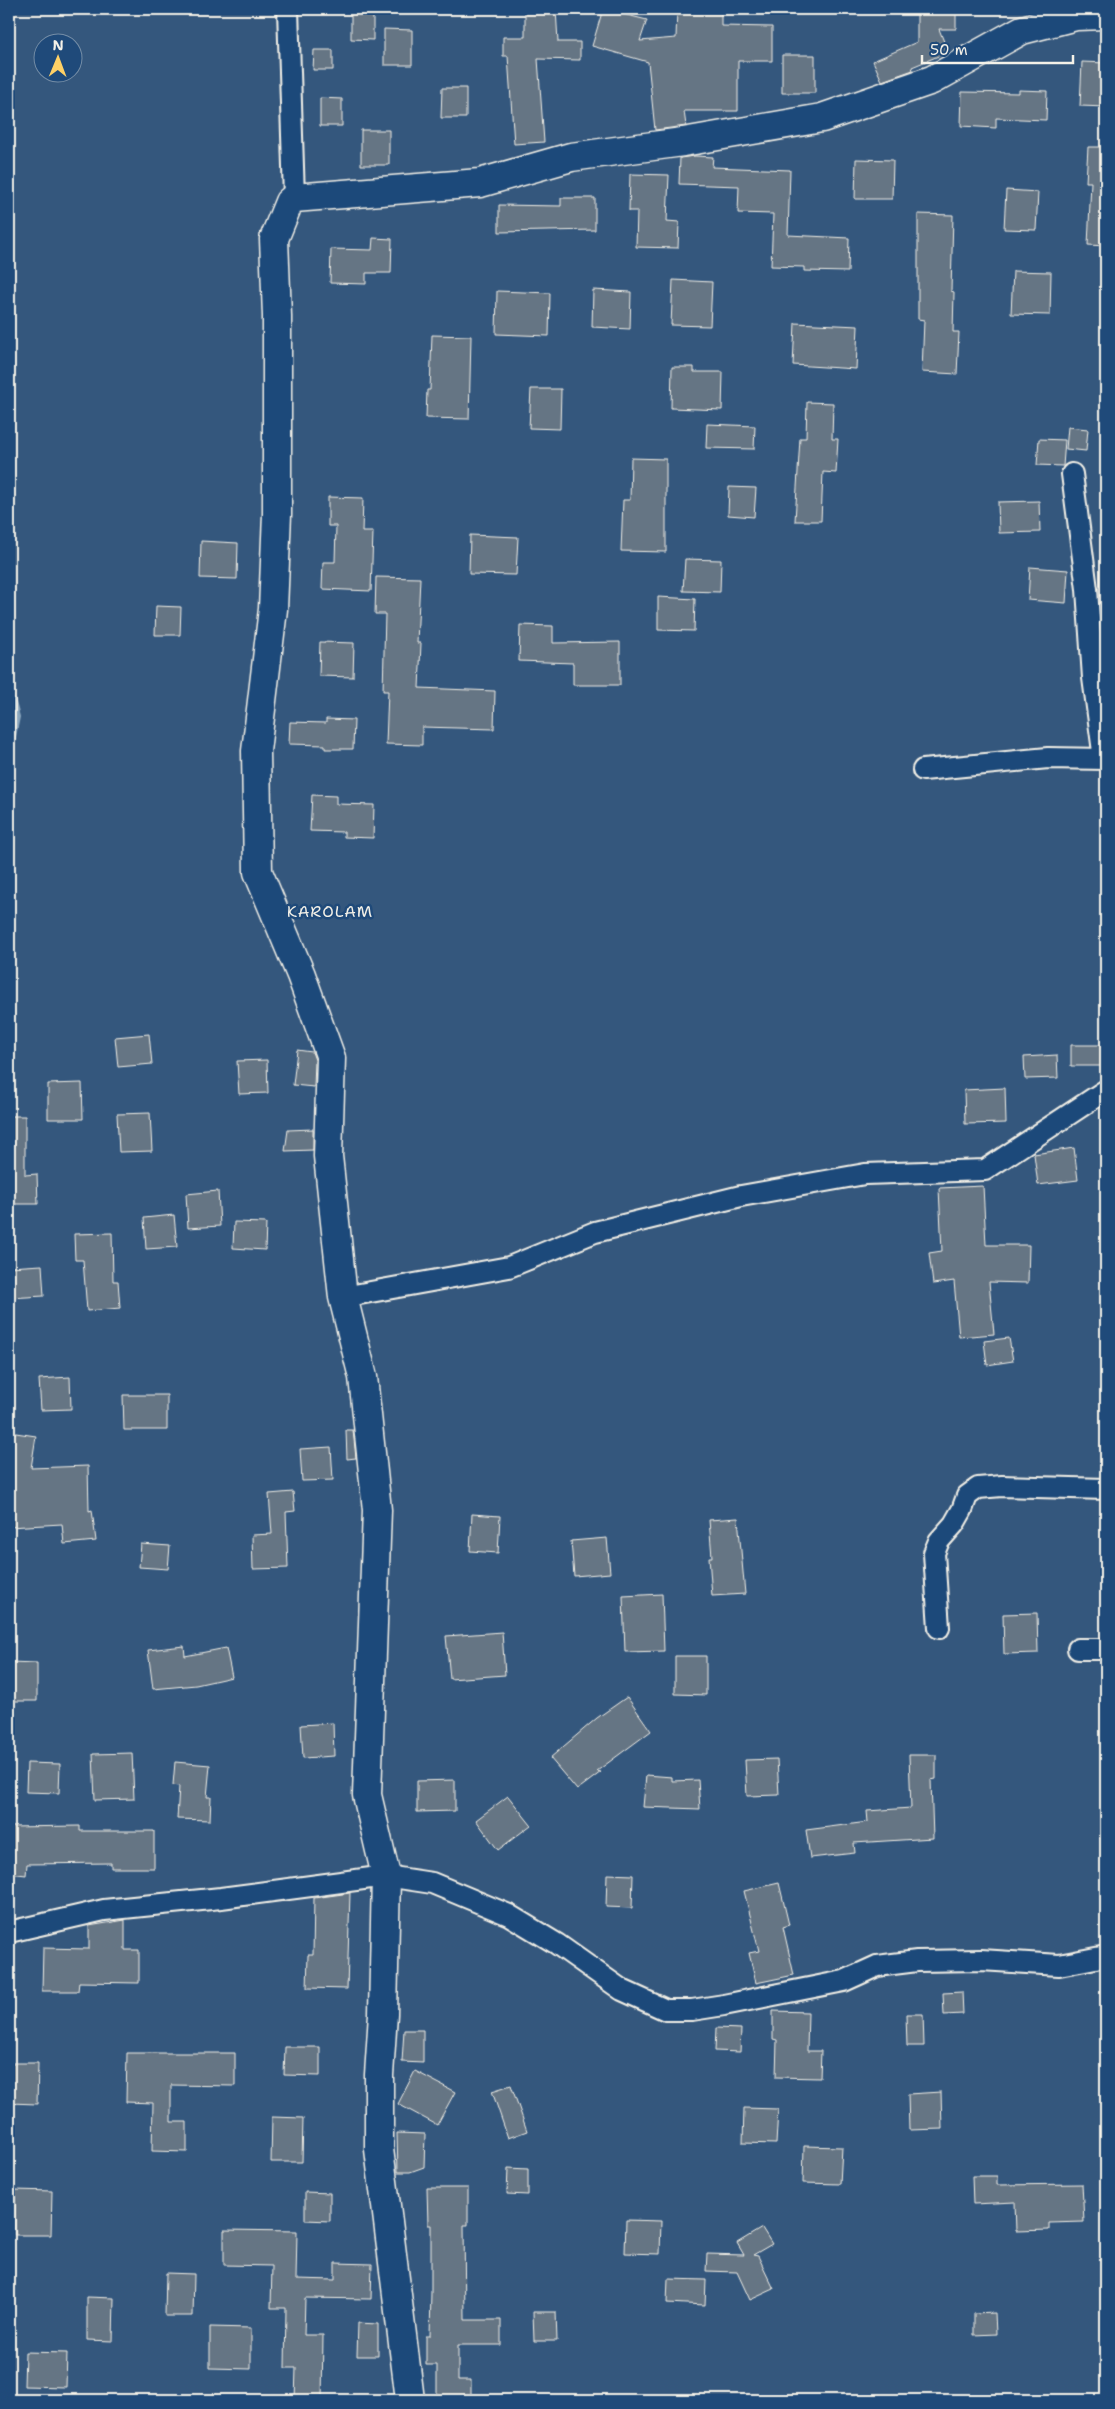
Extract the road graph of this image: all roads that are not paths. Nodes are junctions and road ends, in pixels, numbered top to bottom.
1 (288, 9) edge
2 (1106, 15) edge
3 (294, 198) junction
4 (1072, 474) dead end
5 (1105, 759) edge
6 (923, 770) dead end
7 (1106, 1090) edge
8 (343, 1297) junction
9 (1106, 1489) edge
10 (939, 1628) dead end
11 (1078, 1649) dead end
12 (1106, 1649) edge
13 (386, 1876) junction
14 (9, 1932) edge
15 (1106, 1956) edge
16 (410, 2400) edge

1 - 3 street
2 - 3 main road
3 - 8 main road
4 - 5 street
5 - 6 street
7 - 8 street
8 - 13 main road
9 - 10 street
11 - 12 street
13 - 14 street
13 - 15 street
13 - 16 main road

